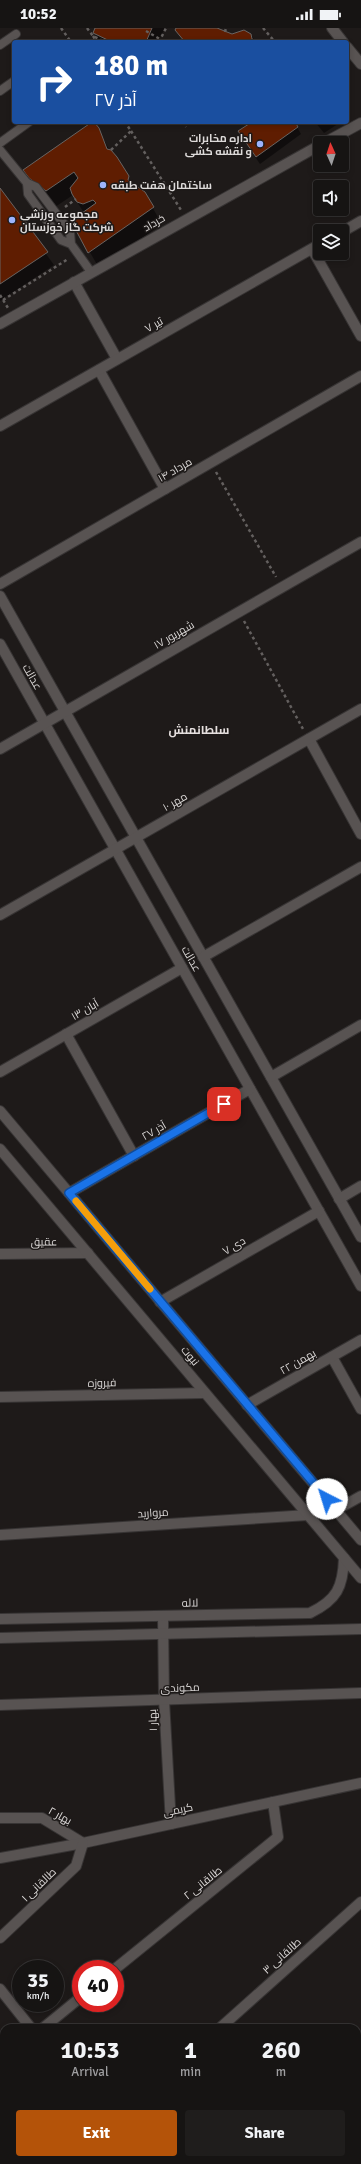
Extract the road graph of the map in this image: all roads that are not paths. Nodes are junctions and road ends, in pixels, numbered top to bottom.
1 (332, 28) edge
2 (16, 34) dead end
3 (341, 40) edge
4 (0, 44) edge
5 (349, 49) edge
6 (361, 64) edge
7 (12, 82) edge
8 (0, 91) edge
9 (361, 123) edge
10 (25, 124) edge
11 (337, 136) edge
12 (0, 143) edge
13 (313, 149) edge
14 (0, 150) edge
15 (27, 183) junction
16 (361, 221) edge
17 (349, 228) edge
18 (70, 244) junction
19 (313, 248) edge
20 (323, 260) edge
21 (91, 272) junction
22 (74, 282) junction
23 (0, 324) edge
24 (361, 336) edge
25 (118, 359) junction
26 (99, 370) junction
27 (361, 376) edge
28 (0, 426) edge
29 (165, 489) junction
30 (361, 542) edge
31 (0, 584) edge
32 (0, 596) edge
33 (0, 644) edge
34 (361, 709) edge
35 (65, 712) junction
36 (45, 724) junction
37 (309, 739) junction
38 (0, 749) edge
39 (361, 834) edge
40 (136, 838) junction
41 (116, 849) junction
42 (361, 867) edge
43 (0, 915) edge
44 (203, 957) junction
45 (182, 968) junction
46 (361, 1025) edge
47 (66, 1034) junction
48 (0, 1072) edge
49 (271, 1077) junction
50 (250, 1089) junction
51 (0, 1111) edge
52 (0, 1149) edge
53 (134, 1156) junction
54 (361, 1186) edge
55 (69, 1193) junction
56 (339, 1199) junction
57 (319, 1211) junction
58 (361, 1237) edge
59 (88, 1253) junction
60 (0, 1254) edge
61 (361, 1286) edge
62 (160, 1302) junction
63 (361, 1340) edge
64 (332, 1357) junction
65 (205, 1393) junction
66 (0, 1397) edge
67 (248, 1405) junction
68 (361, 1409) edge
69 (361, 1496) edge
70 (336, 1510) junction
71 (308, 1515) junction
72 (0, 1535) edge
73 (361, 1540) edge
74 (344, 1558) junction
75 (361, 1578) edge
76 (164, 1616) junction
77 (0, 1619) edge
78 (361, 1629) edge
79 (164, 1634) junction
80 (0, 1638) edge
81 (361, 1693) edge
82 (164, 1700) junction
83 (0, 1705) edge
84 (361, 1783) edge
85 (273, 1802) junction
86 (0, 1818) edge
87 (171, 1824) junction
88 (83, 1843) junction
89 (0, 1858) edge
90 (361, 1902) edge
91 (0, 1938) edge
92 (124, 1963) edge
93 (0, 1989) edge
94 (72, 2004) edge
95 (28, 2024) edge
96 (48, 2024) edge
97 (224, 2024) edge

1 - 3 street
2 - 4 lane
5 - 6 street
7 - 8 lane
9 - 11 street
10 - 12 lane
13 - 21 street, خرداد
14 - 15 lane
15 - 18 lane
15 - 18 lane
16 - 17 street
18 - 21 lane
19 - 25 street, ۷ تیر
20 - 24 street
21 - 22 street, خرداد
22 - 23 street, خرداد
22 - 25 street
25 - 26 street, ۷ تیر
26 - 28 street, ۷ تیر
26 - 29 street
27 - 29 street, ۱۴ مرداد
29 - 31 street, ۱۴ مرداد
30 - 35 street, ۱۷ شهریور
32 - 35 street, عدالت
33 - 36 street, عدالت
34 - 37 street, ۱۰ مهر
35 - 36 street, ۱۷ شهریور
35 - 40 street, عدالت
36 - 38 street, ۱۷ شهریور
36 - 41 street, عدالت
37 - 39 street
37 - 40 street, ۱۰ مهر
40 - 41 street, ۱۰ مهر
40 - 44 street, عدالت
41 - 43 street, ۱۰ مهر
41 - 45 street, عدالت
42 - 44 street
44 - 49 street, عدالت
45 - 47 street, ۱۳ آبان
45 - 50 street, عدالت
46 - 49 street
47 - 48 street, ۱۳ آبان
47 - 53 street
49 - 56 street, عدالت
50 - 53 street, ۲۷ آذر
50 - 57 street, عدالت
51 - 55 street, نبوت
52 - 59 street, نبوت
53 - 55 street, ۲۷ آذر
54 - 56 street
55 - 62 street, نبوت
56 - 58 street, عدالت
57 - 61 street, عدالت
57 - 62 street, ۷ دی
59 - 60 street, عقیق
59 - 65 street, نبوت
62 - 67 street, نبوت
63 - 64 street, ۲۲ بهمن
64 - 67 street, ۲۲ بهمن
64 - 68 street
65 - 66 street, فیروزه
65 - 71 street, نبوت
67 - 70 street, نبوت
69 - 70 street
70 - 73 street, نبوت
71 - 72 street, مروارید
71 - 74 street, نبوت
74 - 75 street, نبوت
74 - 76 street, لاله
76 - 77 street, لاله
76 - 79 street, بهار ۱
78 - 79 street
79 - 80 street
79 - 82 street, بهار ۱
81 - 82 street, مکوندی
82 - 83 street, مکوندی
82 - 87 street, بهار ۱
84 - 85 street, کریمی
85 - 87 street, کریمی
85 - 92 street, طالقانی ۲
86 - 88 street, بهار ۲
87 - 88 street, کریمی
88 - 89 street, کریمی
88 - 91 street, طالقانی ۱
90 - 97 street, طالقانی ۳
93 - 95 street
94 - 96 street

